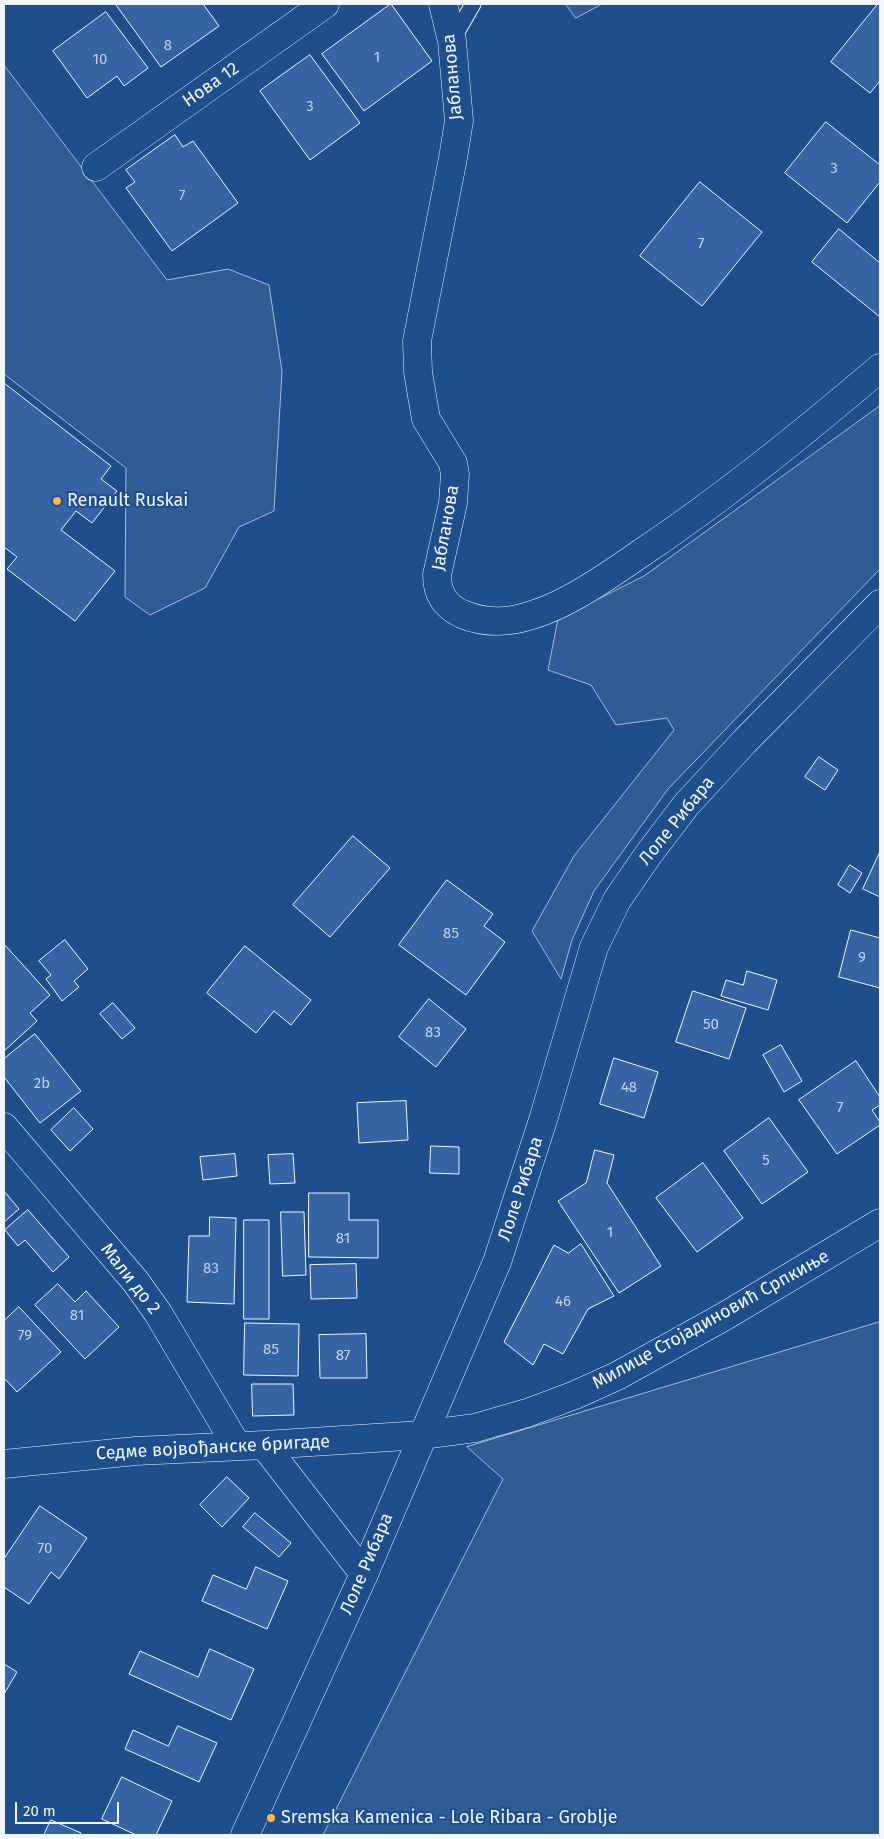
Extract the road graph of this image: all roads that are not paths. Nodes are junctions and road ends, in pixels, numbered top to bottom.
1 (325, 4) edge
2 (444, 4) edge
3 (472, 4) edge
4 (452, 41) junction
5 (96, 167) dead end
6 (880, 368) edge
7 (880, 604) edge
8 (4, 1127) edge
9 (880, 1223) edge
10 (422, 1435) junction
11 (264, 1445) junction
12 (237, 1446) junction
13 (4, 1464) edge
14 (364, 1574) junction
15 (245, 1835) edge

1 - 5 street, Нова 12
2 - 4 street, Јабланова
3 - 4 lane
4 - 6 street, Јабланова
7 - 10 street, Лоле Рибара
8 - 12 street, Мали до 2
9 - 10 street, Милице Стојадиновић Српкиње
10 - 11 street, Седме војвођанске бригаде
10 - 14 street, Лоле Рибара
11 - 12 street, Седме војвођанске бригаде
11 - 14 street
12 - 13 street, Седме војвођанске бригаде
14 - 15 street, Лоле Рибара

